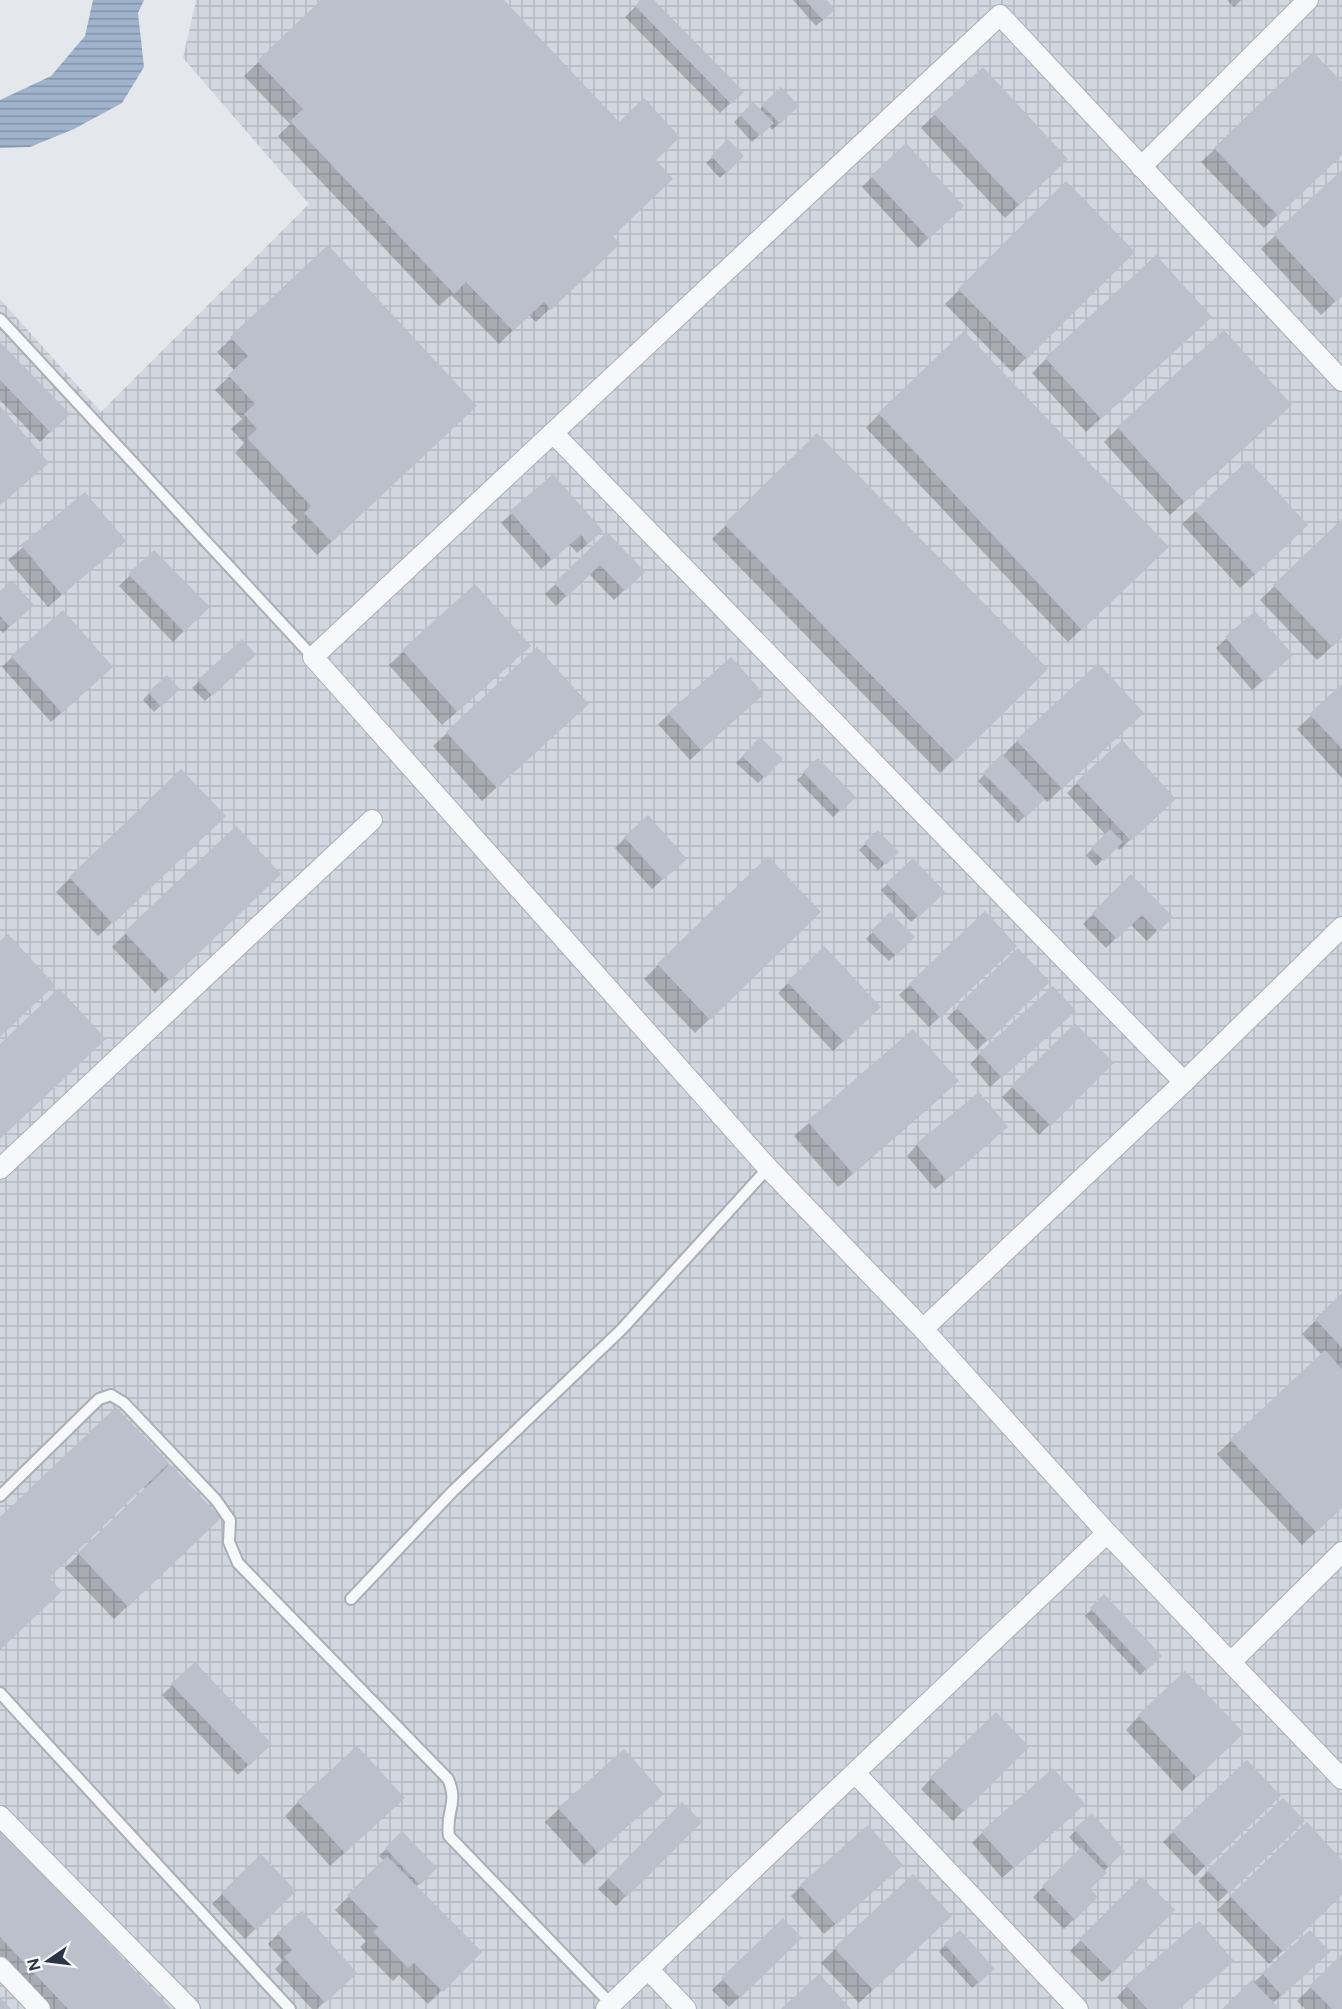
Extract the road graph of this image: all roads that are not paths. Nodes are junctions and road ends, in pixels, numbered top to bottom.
1 (1308, 0) edge
2 (1141, 166) junction
3 (0, 319) edge
4 (1342, 381) edge
5 (553, 433) junction
6 (313, 657) junction
7 (372, 820) dead end
8 (1342, 927) edge
9 (1184, 1082) junction
10 (768, 1168) junction
11 (0, 1169) edge
12 (923, 1329) junction
13 (0, 1496) edge
14 (1107, 1533) junction
15 (1342, 1552) edge
16 (351, 1599) dead end
17 (1231, 1662) junction
18 (0, 1693) edge
19 (855, 1773) junction
20 (1342, 1779) edge
21 (0, 1816) edge
22 (0, 1967) edge
23 (648, 1969) junction
24 (608, 2007) edge
25 (40, 2009) edge
26 (190, 2009) edge
27 (290, 2009) edge
28 (686, 2009) edge
29 (1078, 2009) edge

1 - 2 street
2 - 4 street
2 - 5 street
3 - 6 lane
5 - 6 street
5 - 9 street
6 - 10 street
7 - 11 street
8 - 9 street
9 - 12 street
10 - 12 street
10 - 16 lane
12 - 14 street
13 - 24 lane
14 - 17 street
14 - 19 street
15 - 17 street
17 - 20 street
18 - 27 lane
19 - 23 street
19 - 29 street
21 - 26 street
22 - 25 street
23 - 24 street
23 - 28 street

